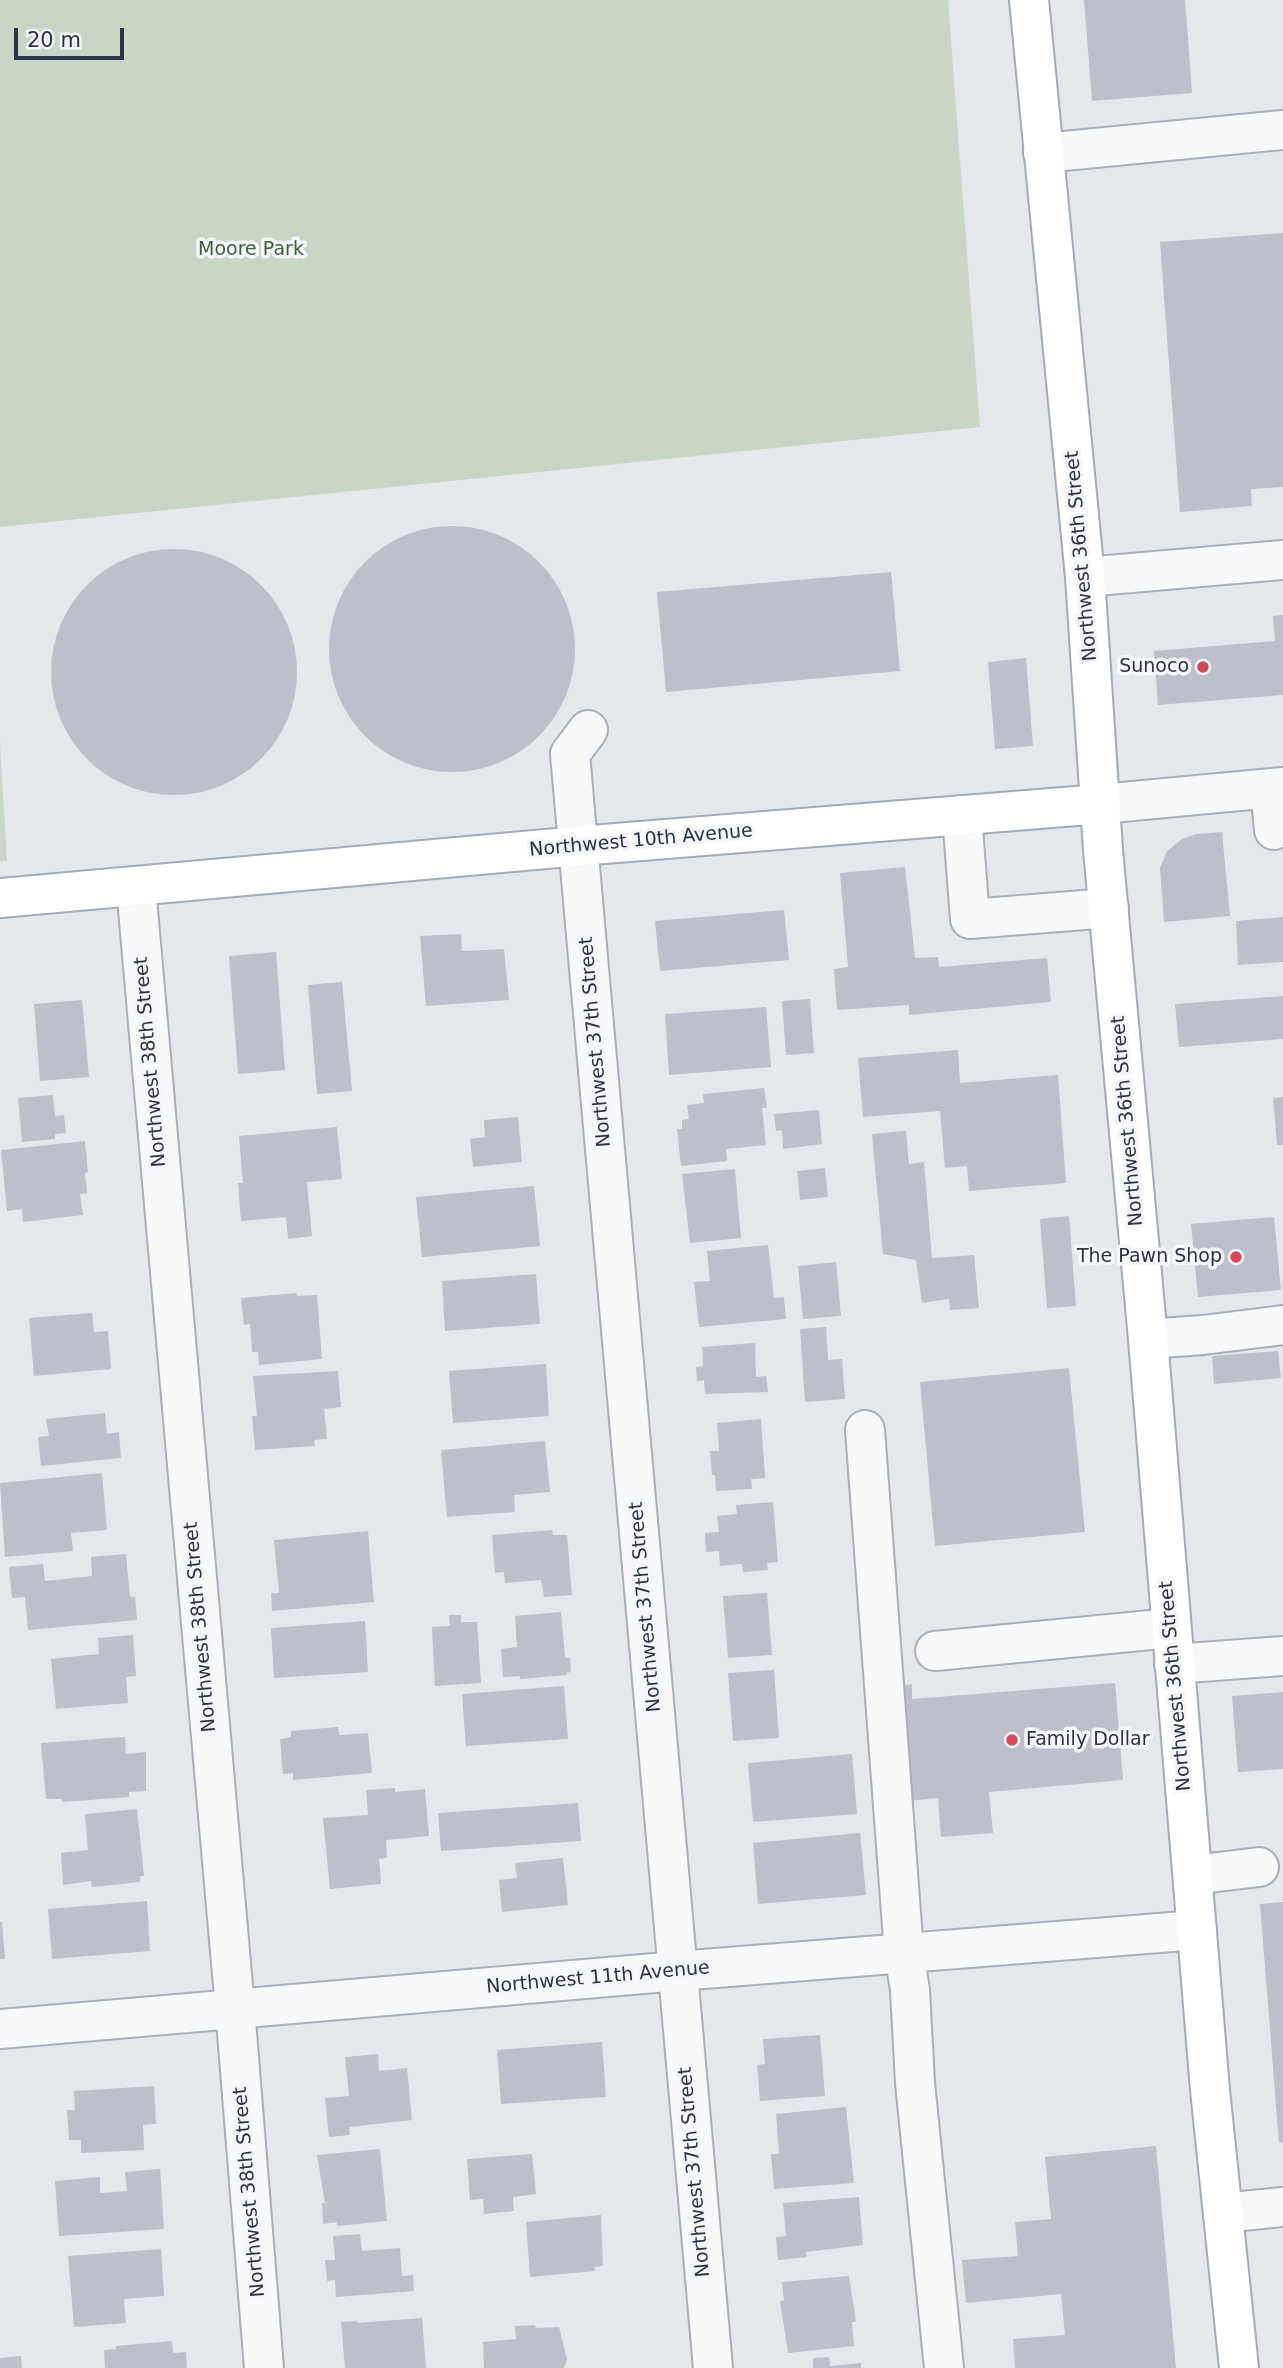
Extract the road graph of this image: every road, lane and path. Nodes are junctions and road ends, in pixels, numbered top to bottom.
1 (1030, 0) edge
2 (1283, 130) edge
3 (1044, 153) junction
4 (1283, 559) edge
5 (1085, 577) junction
6 (588, 730) dead end
7 (1277, 788) edge
8 (1101, 804) junction
9 (962, 815) junction
10 (1274, 830) dead end
11 (579, 846) junction
12 (136, 887) junction
13 (0, 898) edge
14 (1109, 908) junction
15 (1283, 1325) edge
16 (1148, 1339) junction
17 (865, 1430) dead end
18 (1172, 1646) junction
19 (935, 1651) dead end
20 (1283, 1656) edge
21 (1259, 1867) dead end
22 (1193, 1875) junction
23 (1197, 1930) junction
24 (904, 1953) junction
25 (678, 1971) junction
26 (235, 2008) junction
27 (0, 2029) edge
28 (1283, 2207) edge
29 (1223, 2213) junction
30 (264, 2368) edge
31 (713, 2368) edge
32 (944, 2368) edge
33 (1239, 2368) edge

1 - 3 main road, Northwest 36th Street
2 - 3 street
3 - 5 main road, Northwest 36th Street
4 - 5 street
5 - 8 main road, Northwest 36th Street
6 - 11 street, Northwest 37th Street
7 - 8 street, Northwest 10th Avenue
7 - 10 street
8 - 9 main road, Northwest 10th Avenue
8 - 14 main road, Northwest 36th Street
9 - 11 main road, Northwest 10th Avenue
9 - 14 street
11 - 12 main road, Northwest 10th Avenue
11 - 25 street, Northwest 37th Street
12 - 13 main road, Northwest 10th Avenue
12 - 26 street, Northwest 38th Street
14 - 16 main road, Northwest 36th Street
15 - 16 street
16 - 18 main road, Northwest 36th Street
17 - 24 street
18 - 19 street
18 - 20 street
18 - 22 main road, Northwest 36th Street
21 - 22 street
22 - 23 main road, Northwest 36th Street
23 - 24 street, Northwest 11th Avenue
23 - 29 main road, Northwest 36th Street
24 - 25 street, Northwest 11th Avenue
24 - 32 street
25 - 26 street, Northwest 11th Avenue
25 - 31 street, Northwest 37th Street
26 - 27 street, Northwest 11th Avenue
26 - 30 street, Northwest 38th Street
28 - 29 street
29 - 33 main road, Northwest 36th Street

